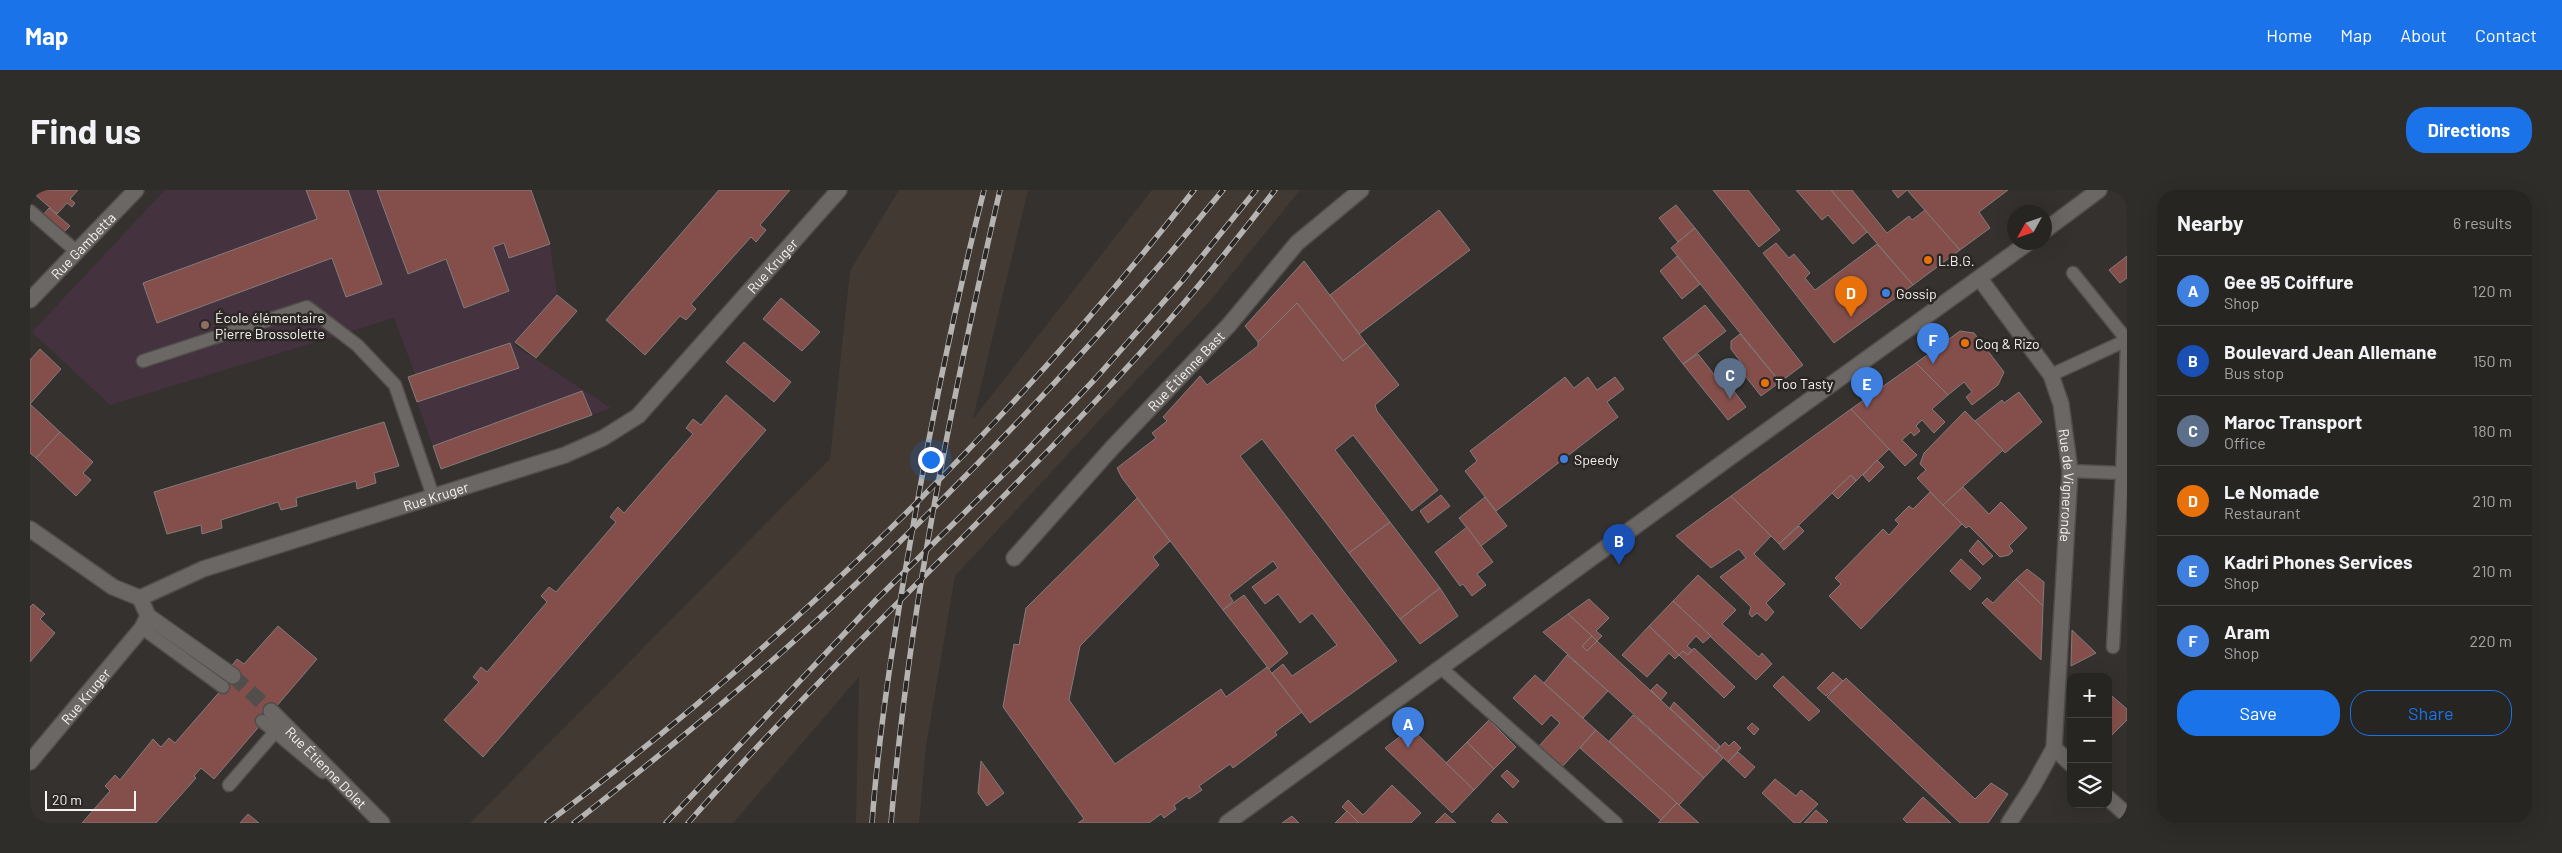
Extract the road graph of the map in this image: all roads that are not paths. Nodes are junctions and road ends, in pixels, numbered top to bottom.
1 (136, 190) edge
2 (839, 190) edge
3 (1362, 190) edge
4 (2100, 191) edge
5 (30, 211) edge
6 (2052, 225) edge
7 (2018, 250) edge
8 (77, 252) junction
9 (2073, 274) dead end
10 (1980, 279) junction
11 (30, 300) edge
12 (2127, 341) edge
13 (143, 360) dead end
14 (2051, 374) junction
15 (2070, 470) junction
16 (2124, 476) edge
17 (433, 496) junction
18 (30, 529) edge
19 (1014, 558) dead end
20 (2118, 574) junction
21 (2127, 584) edge
22 (140, 598) junction
23 (145, 622) junction
24 (2113, 647) dead end
25 (1440, 667) junction
26 (228, 682) tunnel mouth
27 (266, 716) joint
28 (275, 732) junction
29 (2054, 748) junction
30 (30, 762) edge
31 (2070, 763) edge
32 (229, 785) dead end
33 (2112, 802) edge
34 (361, 803) junction
35 (2127, 815) edge
36 (382, 823) edge
37 (1227, 823) edge
38 (1616, 823) edge
39 (2009, 823) edge

1 - 8 street, Rue Gambetta
2 - 17 street, Rue Kruger
3 - 19 street, Rue Étienne Bast
4 - 6 street
5 - 8 lane
7 - 10 street
8 - 11 street, Rue Gambetta
9 - 12 lane
10 - 14 street, Rue de Vigneronde
10 - 25 street
12 - 14 lane
12 - 16 lane
13 - 17 lane
14 - 15 street, Rue de Vigneronde
15 - 16 lane
15 - 29 street, Rue de Vigneronde
16 - 20 lane
17 - 22 street, Rue Kruger
18 - 22 street
20 - 21 lane
20 - 24 lane
22 - 23 street
23 - 26 street
23 - 30 street, Rue Kruger
25 - 37 street
25 - 38 lane
27 - 28 lane
27 - 34 street, Rue Étienne Dolet
28 - 32 lane
28 - 34 lane
29 - 31 street
29 - 39 street
33 - 35 street
34 - 36 street, Rue Étienne Dolet

